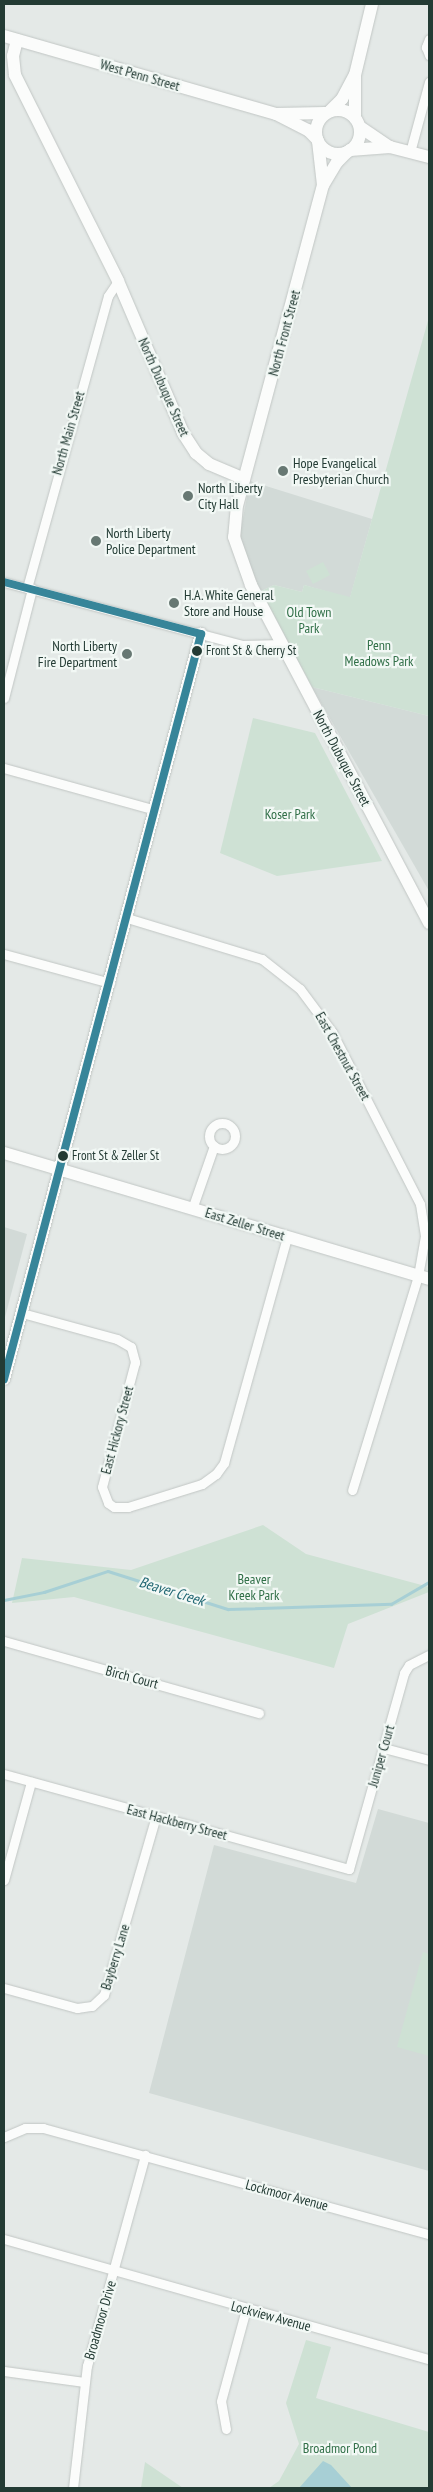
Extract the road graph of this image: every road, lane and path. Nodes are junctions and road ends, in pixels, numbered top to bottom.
1 (372, 4) edge
2 (4, 36) edge
3 (429, 39) edge
4 (17, 40) junction
5 (429, 55) edge
6 (355, 75) junction
7 (429, 82) edge
8 (328, 112) junction
9 (276, 114) junction
10 (358, 123) junction
11 (318, 140) junction
12 (390, 147) junction
13 (349, 151) junction
14 (410, 152) junction
15 (429, 157) edge
16 (323, 186) junction
17 (118, 281) junction
18 (244, 479) junction
19 (4, 582) edge
20 (29, 588) junction
21 (201, 634) junction
22 (283, 644) junction
23 (4, 698) edge
24 (4, 768) edge
25 (156, 810) junction
26 (126, 918) junction
27 (429, 924) edge
28 (4, 954) edge
29 (110, 983) junction
30 (214, 1146) dead end
31 (4, 1152) edge
32 (61, 1169) junction
33 (192, 1208) junction
34 (287, 1237) junction
35 (424, 1277) edge
36 (22, 1313) junction
37 (4, 1379) edge
38 (352, 1490) dead end
39 (4, 1641) edge
40 (429, 1655) edge
41 (259, 1713) dead end
42 (384, 1748) junction
43 (429, 1760) edge
44 (4, 1774) edge
45 (31, 1782) junction
46 (156, 1816) junction
47 (349, 1870) joint
48 (4, 1880) edge
49 (4, 1988) edge
50 (4, 2137) edge
51 (145, 2156) junction
52 (429, 2234) edge
53 (4, 2239) edge
54 (113, 2272) junction
55 (246, 2309) junction
56 (429, 2360) edge
57 (4, 2371) edge
58 (84, 2382) junction
59 (226, 2429) dead end
60 (74, 2488) edge

1 - 6 street
2 - 4 street, West Penn Street
3 - 5 street
4 - 9 street, West Penn Street
4 - 17 street, North Dubuque Street
6 - 8 street
6 - 10 street
7 - 14 street
8 - 9 street, West Penn Street
8 - 10 street, West Penn Street
8 - 11 street
9 - 11 street, West Penn Street
10 - 12 street, West Penn Street
10 - 13 street
11 - 13 street, West Penn Street
11 - 16 street, North Front Street
12 - 13 street, West Penn Street
12 - 14 street
13 - 16 street, North Front Street
14 - 15 street
16 - 18 street, North Front Street
17 - 18 street, North Dubuque Street
17 - 20 street, North Main Street
18 - 22 street, North Dubuque Street
19 - 20 street
20 - 21 street
20 - 23 street, North Main Street
21 - 22 street
21 - 25 street
22 - 27 street, North Dubuque Street
24 - 25 street
25 - 26 street
26 - 29 street
26 - 35 street, East Chestnut Street
28 - 29 street
29 - 32 street
30 - 33 street
31 - 32 street, East Zeller Street
32 - 33 street, East Zeller Street
32 - 36 street
33 - 34 street, East Zeller Street
34 - 35 street, East Zeller Street
34 - 36 street, East Hickory Street
35 - 38 street, East Chestnut Street
36 - 37 street
39 - 41 street, Birch Court
40 - 42 street, Juniper Court
42 - 43 street
42 - 47 street, Juniper Court
44 - 45 street, East Hackberry Street
45 - 46 street, East Hackberry Street
45 - 48 street
46 - 47 street, East Hackberry Street
46 - 49 street, Bayberry Lane
50 - 51 street, Lockmoor Avenue
51 - 52 street, Lockmoor Avenue
51 - 54 street, Broadmoor Drive
53 - 54 street, Lockview Avenue
54 - 55 street, Lockview Avenue
54 - 58 street, Broadmoor Drive
55 - 56 street, Lockview Avenue
55 - 59 street
57 - 58 street
58 - 60 street, Broadmoor Drive

